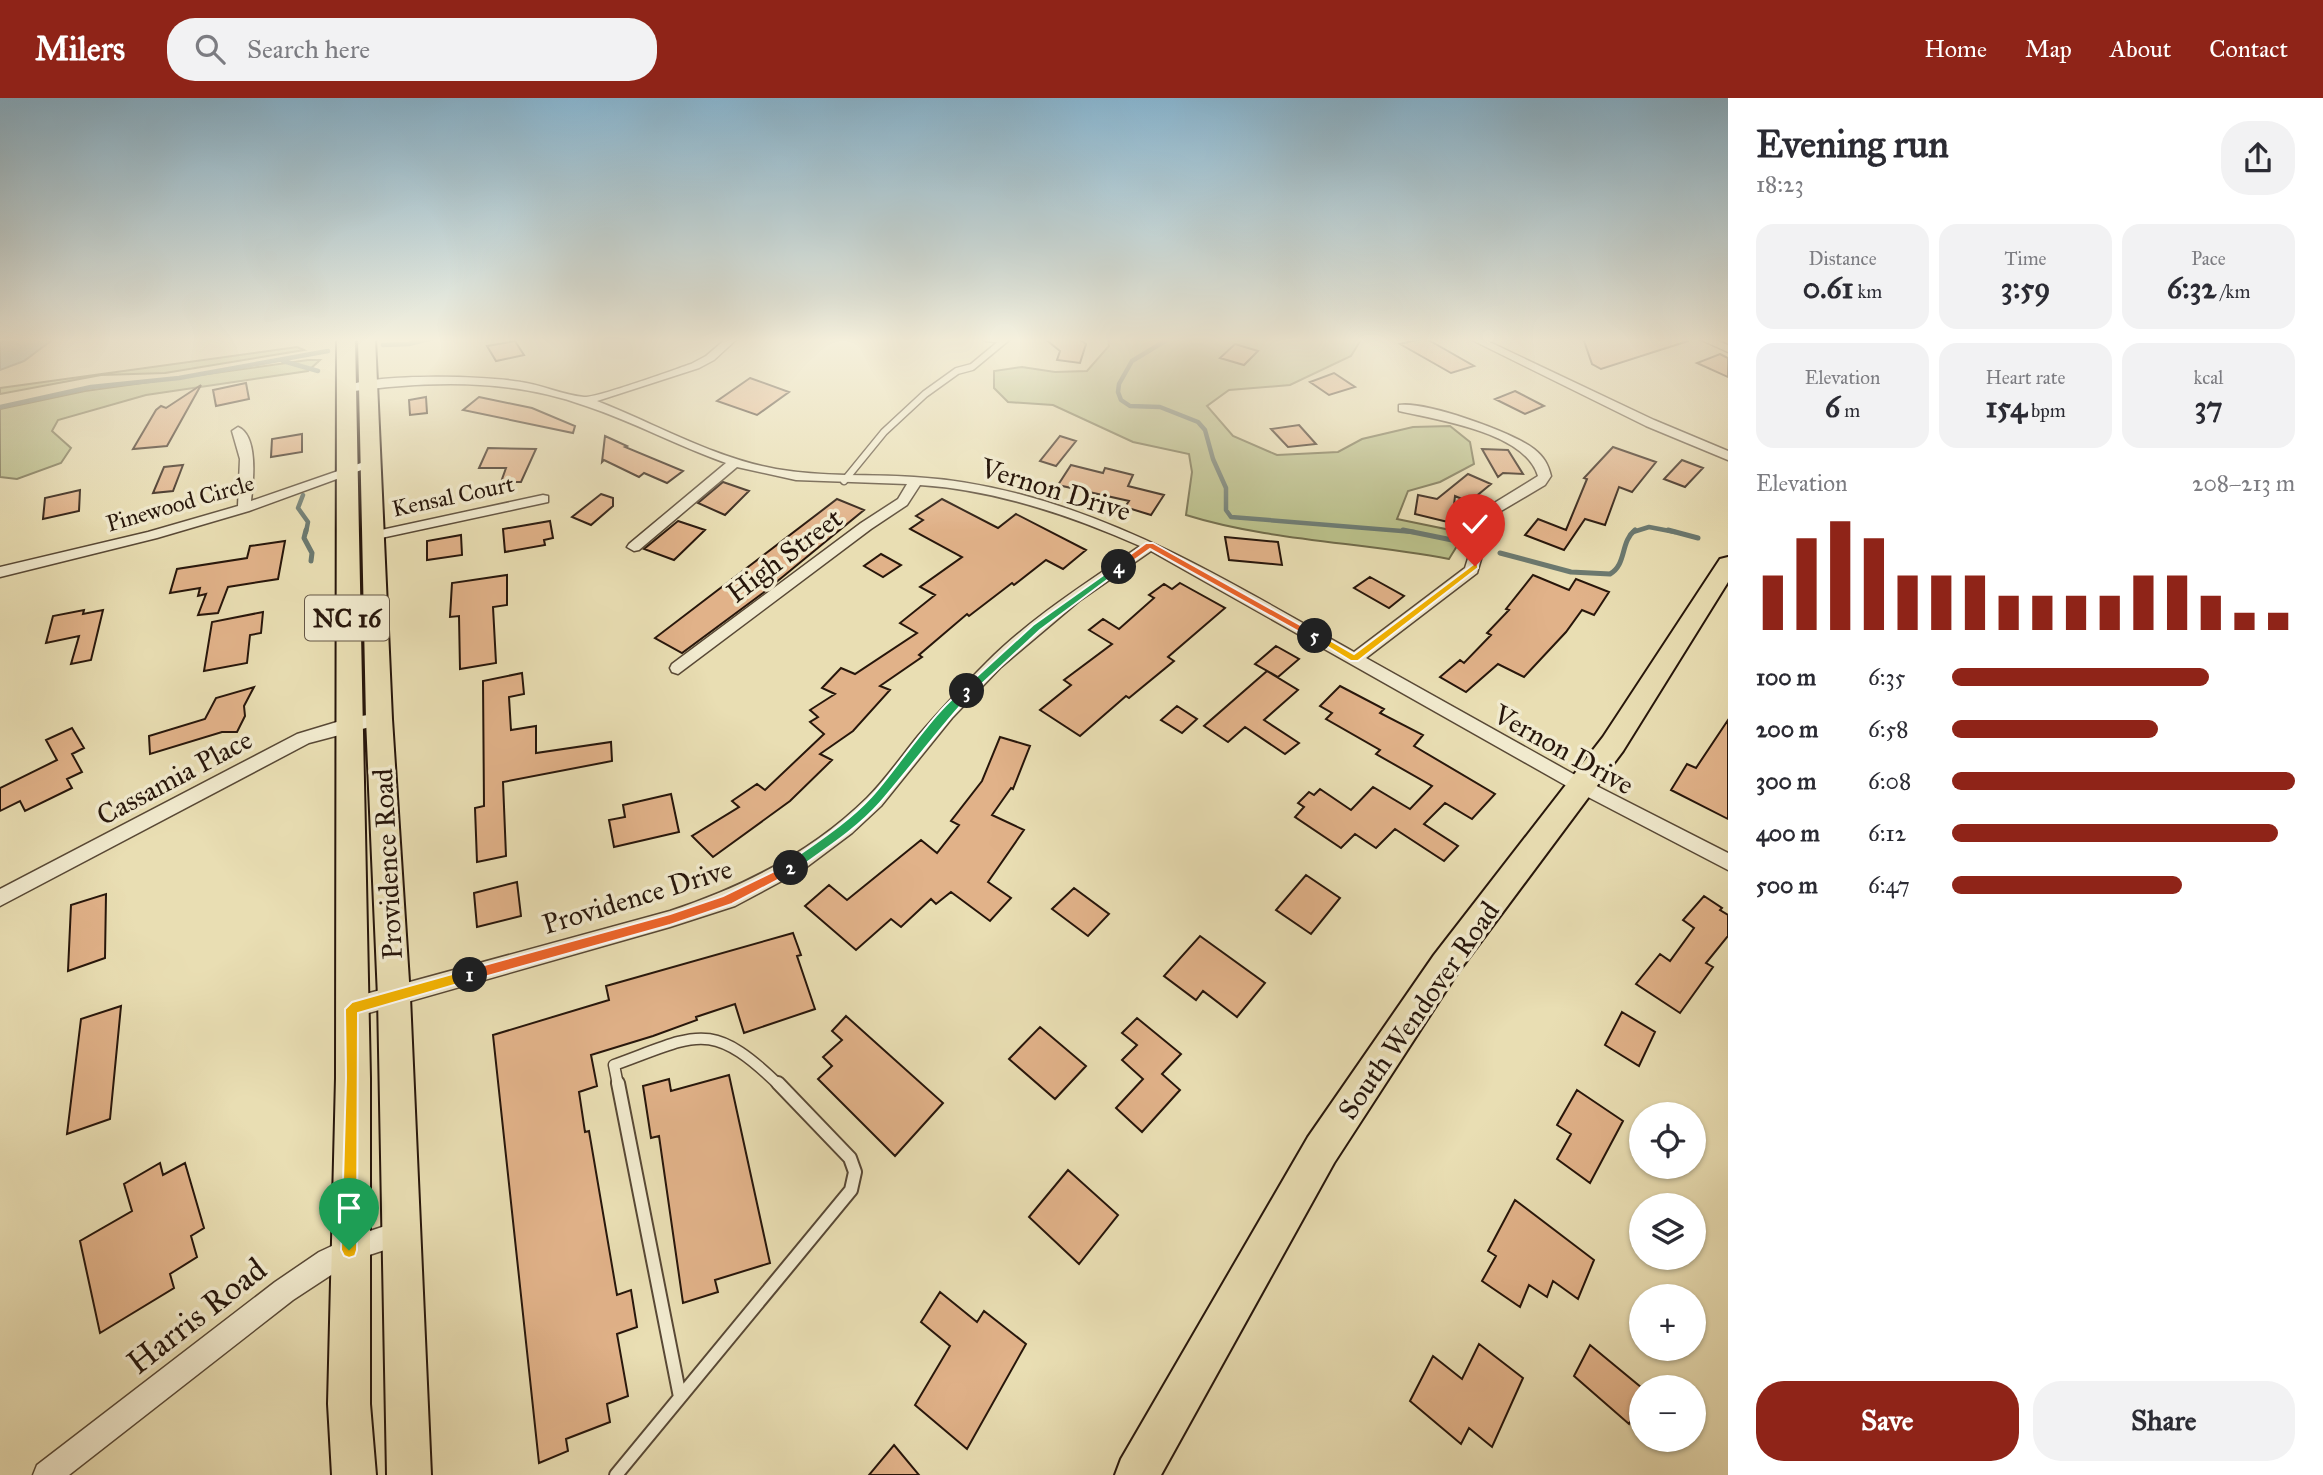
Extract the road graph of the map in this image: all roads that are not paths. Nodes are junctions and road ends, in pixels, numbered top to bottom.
1 (356, 402) edge
2 (360, 402) edge
3 (590, 402) edge
4 (916, 402) edge
5 (1607, 402) edge
6 (1403, 408) dead end
7 (238, 431) dead end
8 (1728, 456) edge
9 (734, 463) junction
10 (369, 466) junction
11 (345, 473) junction
12 (844, 481) junction
13 (914, 481) junction
14 (543, 499) dead end
15 (244, 508) junction
16 (372, 536) junction
17 (1150, 545) junction
18 (634, 547) dead end
19 (1728, 564) edge
20 (0, 572) edge
21 (1355, 659) junction
22 (678, 668) dead end
23 (364, 721) junction
24 (1580, 786) junction
25 (1728, 862) edge
26 (0, 898) edge
27 (394, 997) junction
28 (352, 1009) junction
29 (400, 1233) junction
30 (349, 1250) junction
31 (680, 1397) junction
32 (47, 1475) edge
33 (354, 1475) edge
34 (409, 1475) edge
35 (616, 1475) edge
36 (1137, 1475) edge

1 - 11 main road, Providence Road / NC 16
2 - 10 main road, Providence Road / NC 16
3 - 9 street, Vernon Drive
4 - 12 lane
5 - 8 street
6 - 21 street
7 - 15 street
9 - 12 street, Vernon Drive
9 - 18 street
10 - 11 street, Pinewood Circle
10 - 16 main road, Providence Road / NC 16
11 - 15 street, Pinewood Circle
11 - 23 main road, Providence Road / NC 16
12 - 13 street, Vernon Drive
13 - 17 street, Vernon Drive
13 - 22 street, High Street
14 - 16 street, Kensal Court
15 - 20 street, Pinewood Circle
16 - 23 main road, Providence Road / NC 16
17 - 21 street, Vernon Drive
17 - 27 street, Providence Drive
19 - 24 main road, South Wendover Road
21 - 24 street, Vernon Drive
23 - 26 street, Cassamia Place
23 - 27 main road, Providence Road / NC 16
23 - 28 main road, Providence Road / NC 16
24 - 25 street, Vernon Drive
24 - 36 main road, South Wendover Road
27 - 28 street, Providence Drive
27 - 29 main road, Providence Road / NC 16
28 - 30 main road, Providence Road / NC 16
29 - 30 street, Harris Road
29 - 34 main road, Providence Road / NC 16
30 - 32 street, Harris Road
30 - 33 main road, Providence Road / NC 16
31 - 31 lane
31 - 35 lane

